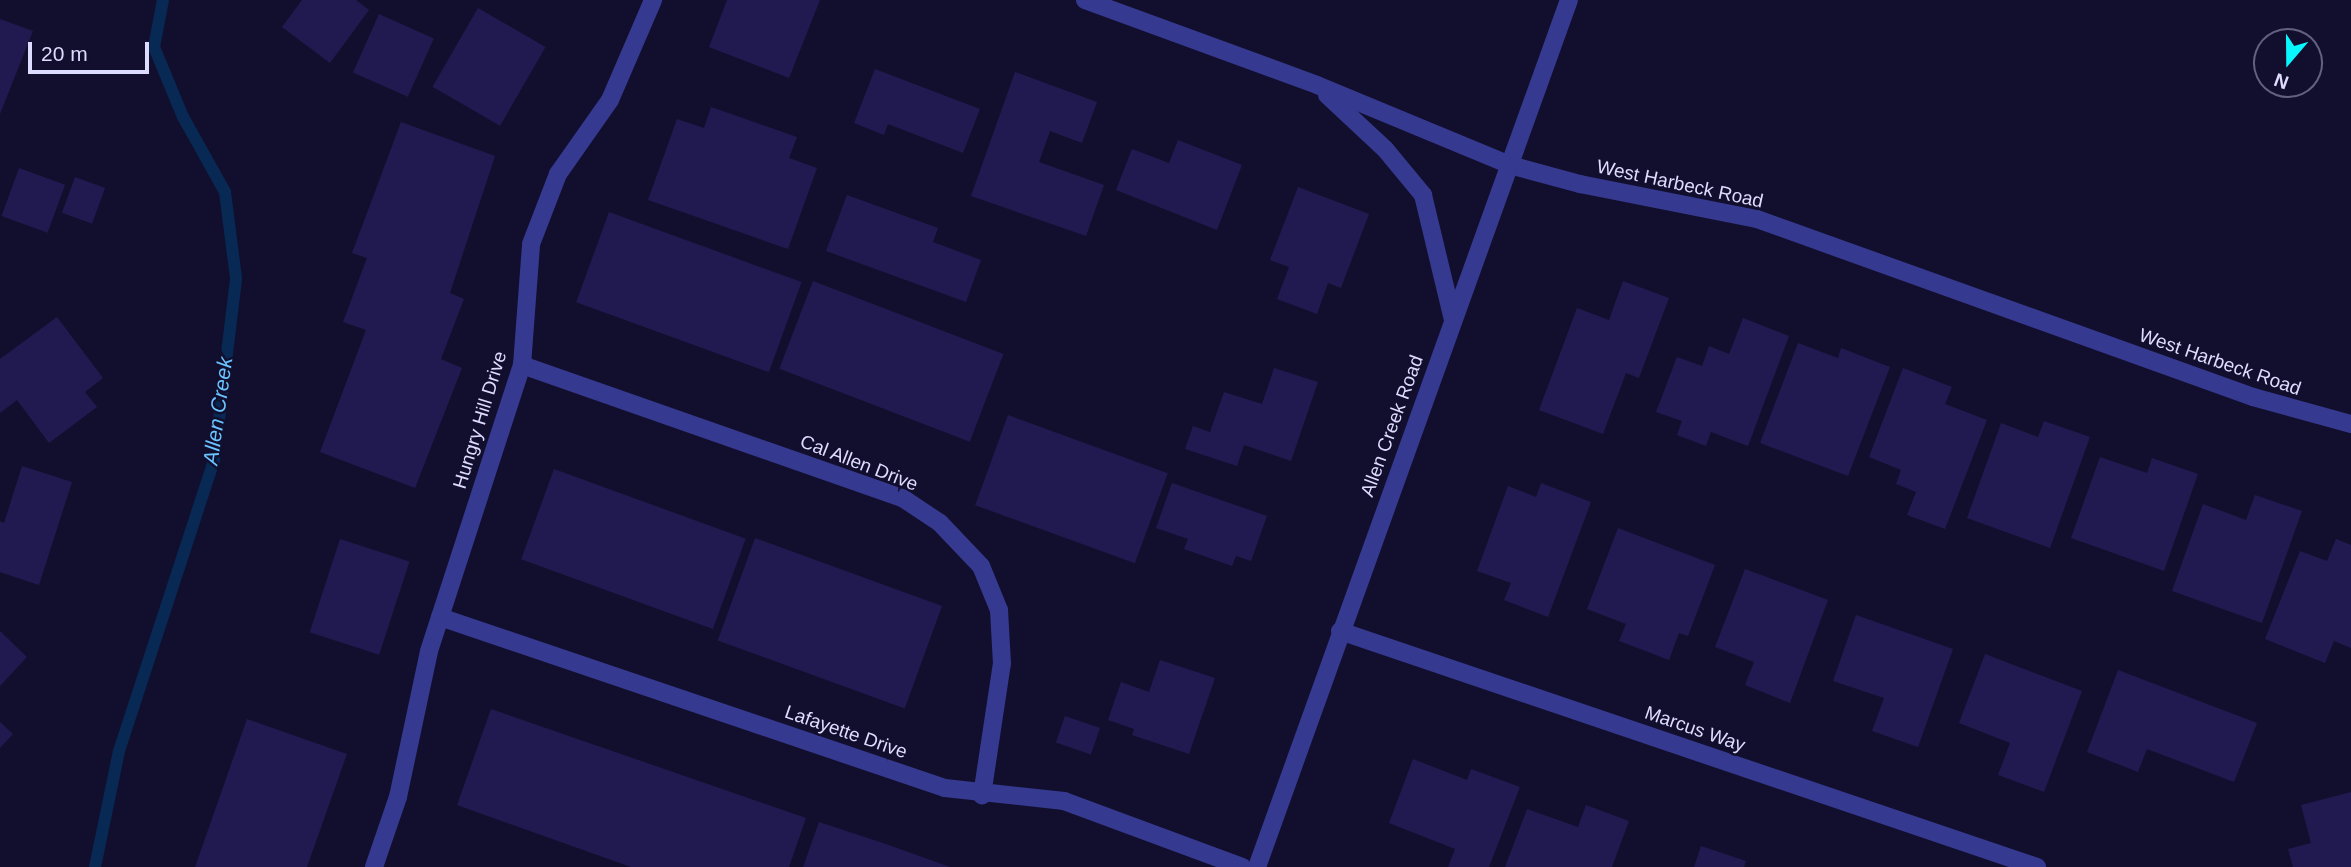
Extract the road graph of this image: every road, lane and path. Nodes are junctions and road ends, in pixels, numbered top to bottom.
1 (653, 0) edge
2 (1085, 0) edge
3 (1569, 0) edge
4 (1317, 85) junction
5 (1510, 165) junction
6 (1453, 320) junction
7 (522, 365) junction
8 (2351, 424) edge
9 (440, 617) junction
10 (1340, 631) junction
11 (982, 795) junction
12 (374, 867) edge
13 (1242, 867) edge
14 (1257, 867) edge
15 (2037, 867) edge

1 - 7 street, Hungry Hill Drive
2 - 4 street, West Harbeck Road
3 - 5 street, Allen Creek Road
4 - 5 street, West Harbeck Road
4 - 6 street
5 - 6 street, Allen Creek Road
5 - 8 street, West Harbeck Road
6 - 10 street, Allen Creek Road
7 - 9 street, Hungry Hill Drive
7 - 11 street, Cal Allen Drive
9 - 11 street, Lafayette Drive
9 - 12 street, Hungry Hill Drive
10 - 14 street, Allen Creek Road
10 - 15 street, Marcus Way
11 - 13 street, Lafayette Drive

